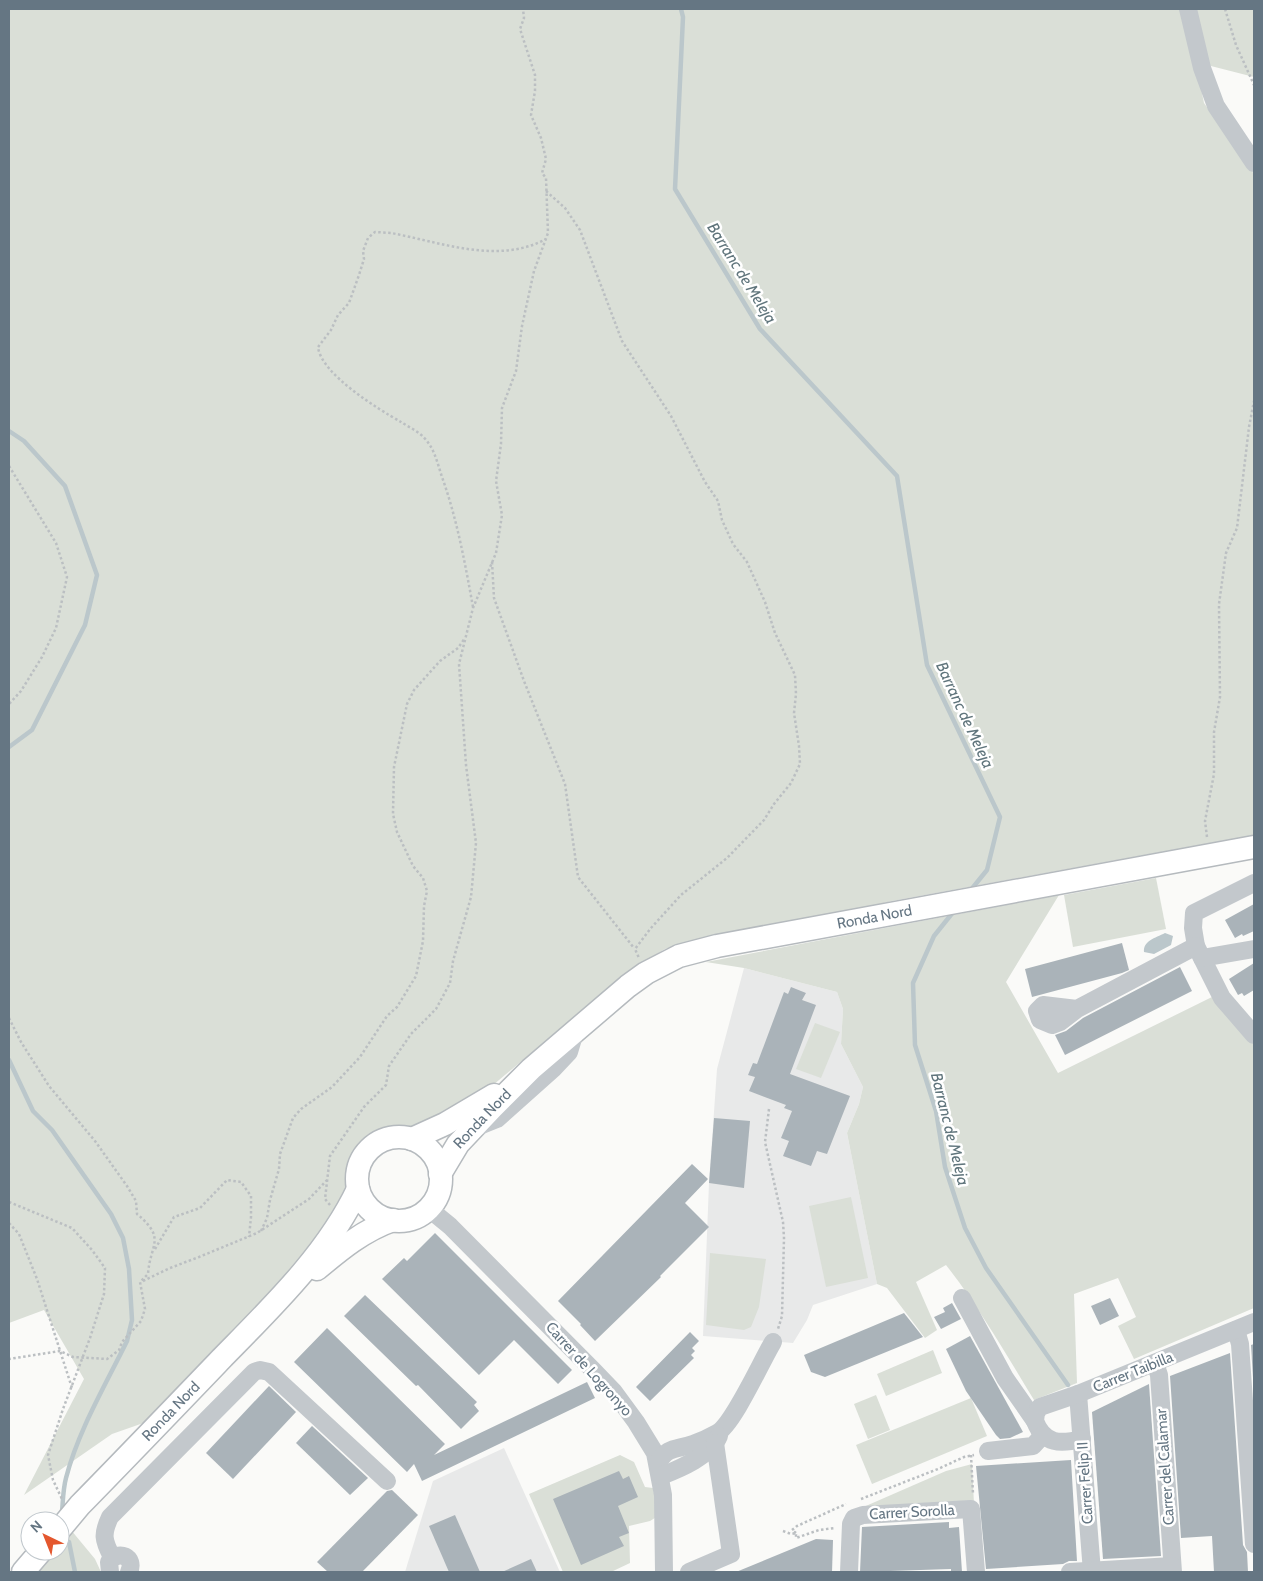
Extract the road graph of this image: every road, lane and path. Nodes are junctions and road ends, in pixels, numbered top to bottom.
1 (523, 9) edge
2 (1188, 9) edge
3 (1225, 9) edge
4 (1254, 85) edge
5 (1254, 163) edge
6 (546, 191) junction
7 (546, 239) junction
8 (1254, 401) edge
9 (9, 466) edge
10 (492, 561) junction
11 (473, 608) junction
12 (466, 637) junction
13 (9, 704) edge
14 (1254, 847) edge
15 (1209, 856) junction
16 (1254, 883) edge
17 (635, 949) junction
18 (1254, 949) edge
19 (1199, 952) junction
20 (646, 973) junction
21 (1077, 1009) dead end
22 (9, 1018) edge
23 (575, 1032) junction
24 (1254, 1035) edge
25 (531, 1069) junction
26 (769, 1109) dead end
27 (470, 1131) junction
28 (412, 1139) junction
29 (440, 1174) junction
30 (328, 1179) junction
31 (358, 1189) junction
32 (9, 1202) edge
33 (346, 1213) junction
34 (428, 1216) junction
35 (9, 1223) edge
36 (399, 1225) junction
37 (261, 1231) junction
38 (249, 1237) junction
39 (154, 1250) junction
40 (140, 1282) junction
41 (962, 1298) dead end
42 (262, 1317) junction
43 (1254, 1322) edge
44 (1236, 1330) junction
45 (773, 1342) joint
46 (60, 1351) junction
47 (84, 1358) junction
48 (9, 1359) edge
49 (1156, 1363) junction
50 (72, 1388) junction
51 (1078, 1394) junction
52 (1036, 1418) junction
53 (716, 1438) junction
54 (1082, 1439) junction
55 (649, 1441) junction
56 (670, 1450) junction
57 (980, 1453) junction
58 (659, 1470) junction
59 (387, 1481) dead end
60 (858, 1500) dead end
61 (971, 1509) junction
62 (64, 1511) edge
63 (70, 1515) edge
64 (851, 1516) junction
65 (783, 1531) dead end
66 (796, 1533) junction
67 (1254, 1544) edge
68 (20, 1556) edge
69 (32, 1561) edge
70 (9, 1564) edge
71 (111, 1565) edge
72 (1172, 1569) edge
73 (663, 1571) edge
74 (23, 1572) edge
75 (129, 1572) edge
76 (689, 1572) edge
77 (849, 1572) edge
78 (976, 1572) edge
79 (1070, 1572) edge
80 (1092, 1572) edge

1 - 6 path
2 - 5 street
3 - 4 path
6 - 7 path
6 - 17 path
7 - 10 path
7 - 11 path
8 - 15 path
9 - 13 path
10 - 11 path
10 - 17 path
11 - 12 path
12 - 30 path
12 - 37 path
14 - 15 main road, Ronda Nord
15 - 20 main road, Ronda Nord
16 - 19 street
17 - 20 path
18 - 19 street
19 - 21 street
19 - 24 street
20 - 23 main road, Ronda Nord
22 - 39 path
23 - 25 main road, Ronda Nord
23 - 27 street
25 - 27 main road, Ronda Nord
25 - 28 main road, Ronda Nord
26 - 45 path
27 - 29 main road, Ronda Nord
28 - 29 main road
28 - 31 main road
29 - 34 main road
30 - 33 path
30 - 37 path
31 - 33 main road, Ronda Nord
31 - 36 main road
32 - 47 path
33 - 42 main road, Ronda Nord
34 - 36 main road
34 - 36 path
34 - 55 street, Carrer de Logronyo
35 - 46 path
36 - 42 main road, Ronda Nord
37 - 38 path
38 - 39 path
38 - 40 path
39 - 40 path
40 - 47 path
41 - 52 street
42 - 63 main road, Ronda Nord
43 - 44 street, Carrer Taibilla
44 - 49 street, Carrer Taibilla
44 - 67 street
45 - 53 street
46 - 47 path
46 - 48 path
46 - 50 path
47 - 50 path
49 - 51 street, Carrer Taibilla
49 - 72 street, Carrer del Calamar
50 - 62 path
51 - 52 street, Carrer Taibilla
51 - 54 street, Carrer Felip II
52 - 54 street
52 - 57 street, Carrer Taibilla
53 - 56 street
53 - 58 street
53 - 76 street
54 - 80 street, Carrer Felip II
55 - 56 street
55 - 58 street, Carrer de Logronyo
56 - 58 street
57 - 60 path
57 - 61 path
58 - 73 street, Carrer de Logronyo
59 - 71 street
61 - 64 street, Carrer Sorolla
61 - 78 street
64 - 66 path
64 - 66 path
64 - 77 street
65 - 66 path
68 - 70 main road
69 - 74 main road
71 - 75 street
72 - 80 street
79 - 80 street

